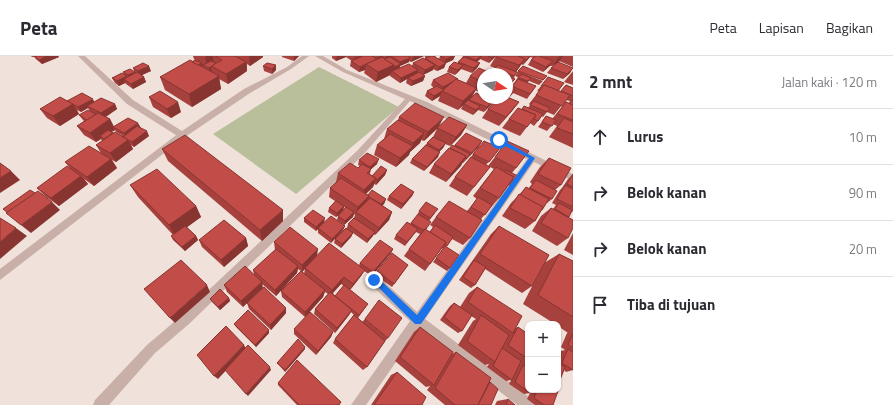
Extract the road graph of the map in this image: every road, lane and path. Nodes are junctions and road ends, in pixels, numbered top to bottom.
1 (81, 56) edge
2 (306, 56) edge
3 (318, 56) edge
4 (409, 98) junction
5 (182, 135) junction
6 (532, 158) junction
7 (573, 178) edge
8 (0, 276) edge
9 (374, 280) dead end
10 (418, 321) junction
11 (100, 405) edge
12 (358, 405) edge
13 (528, 405) edge

1 - 5 street
2 - 5 street
3 - 4 street
4 - 6 street
4 - 11 street
5 - 8 street
6 - 7 street
6 - 10 street
9 - 10 street
10 - 12 street
10 - 13 street

